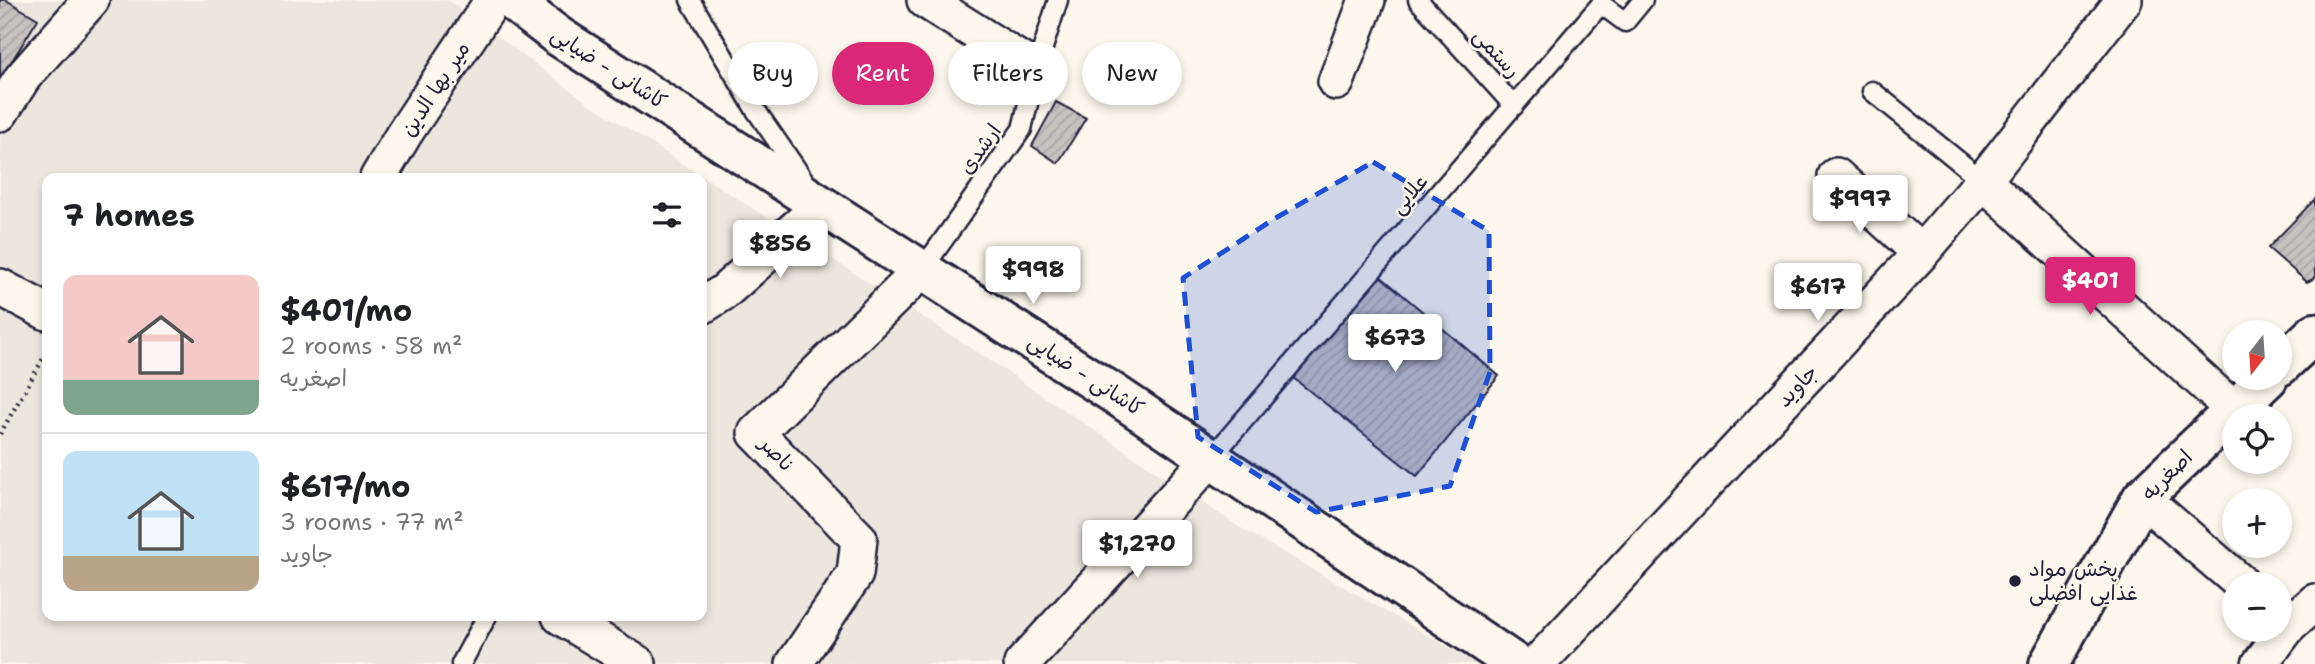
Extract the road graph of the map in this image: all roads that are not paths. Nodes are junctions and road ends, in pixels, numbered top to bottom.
1 (91, 0) edge
2 (493, 0) edge
3 (511, 0) edge
4 (690, 0) edge
5 (925, 0) edge
6 (1058, 0) edge
7 (1367, 0) edge
8 (1418, 0) edge
9 (1643, 0) edge
10 (2122, 0) edge
11 (993, 42) edge
12 (1045, 42) edge
13 (1336, 82) dead end
14 (1872, 91) dead end
15 (1028, 105) edge
16 (1514, 106) junction
17 (0, 113) edge
18 (381, 173) edge
19 (1836, 176) dead end
20 (1983, 181) junction
21 (822, 205) junction
22 (1921, 253) junction
23 (922, 270) junction
24 (0, 287) edge
25 (707, 303) edge
26 (42, 309) edge
27 (2315, 334) edge
28 (2292, 355) edge
29 (2256, 390) edge
30 (2226, 404) edge
31 (2241, 404) edge
32 (2222, 422) edge
33 (1212, 457) junction
34 (2142, 498) junction
35 (2228, 572) edge
36 (2315, 602) edge
37 (2292, 617) edge
38 (484, 621) edge
39 (568, 621) edge
40 (2273, 642) edge
41 (461, 664) edge
42 (638, 664) edge
43 (794, 664) edge
44 (1022, 664) edge
45 (1516, 664) edge
46 (1537, 664) edge
47 (2049, 664) edge
48 (2260, 664) edge

1 - 17 street
2 - 18 street, میر بها الدین
3 - 21 street, کاشانی - ضیایی
4 - 21 lane
5 - 11 street
6 - 12 lane, ارشدی
7 - 13 street
8 - 16 lane, رستمی
9 - 16 lane, علایی
10 - 20 street, جاوید
14 - 20 lane
15 - 23 lane, ارشدی
16 - 33 lane, علایی
19 - 22 street
20 - 22 street, جاوید
20 - 30 street
21 - 23 street, کاشانی - ضیایی
21 - 25 street
22 - 46 street, جاوید
23 - 33 street, کاشانی - ضیایی
23 - 43 street, ناصر
24 - 26 street
27 - 28 street
29 - 31 street, اصغریه
32 - 34 street, اصغریه
33 - 44 street
33 - 45 street, کاشانی - ضیایی
34 - 35 street
34 - 47 street, اصغریه
36 - 37 street
38 - 41 lane
39 - 42 street
40 - 48 street

